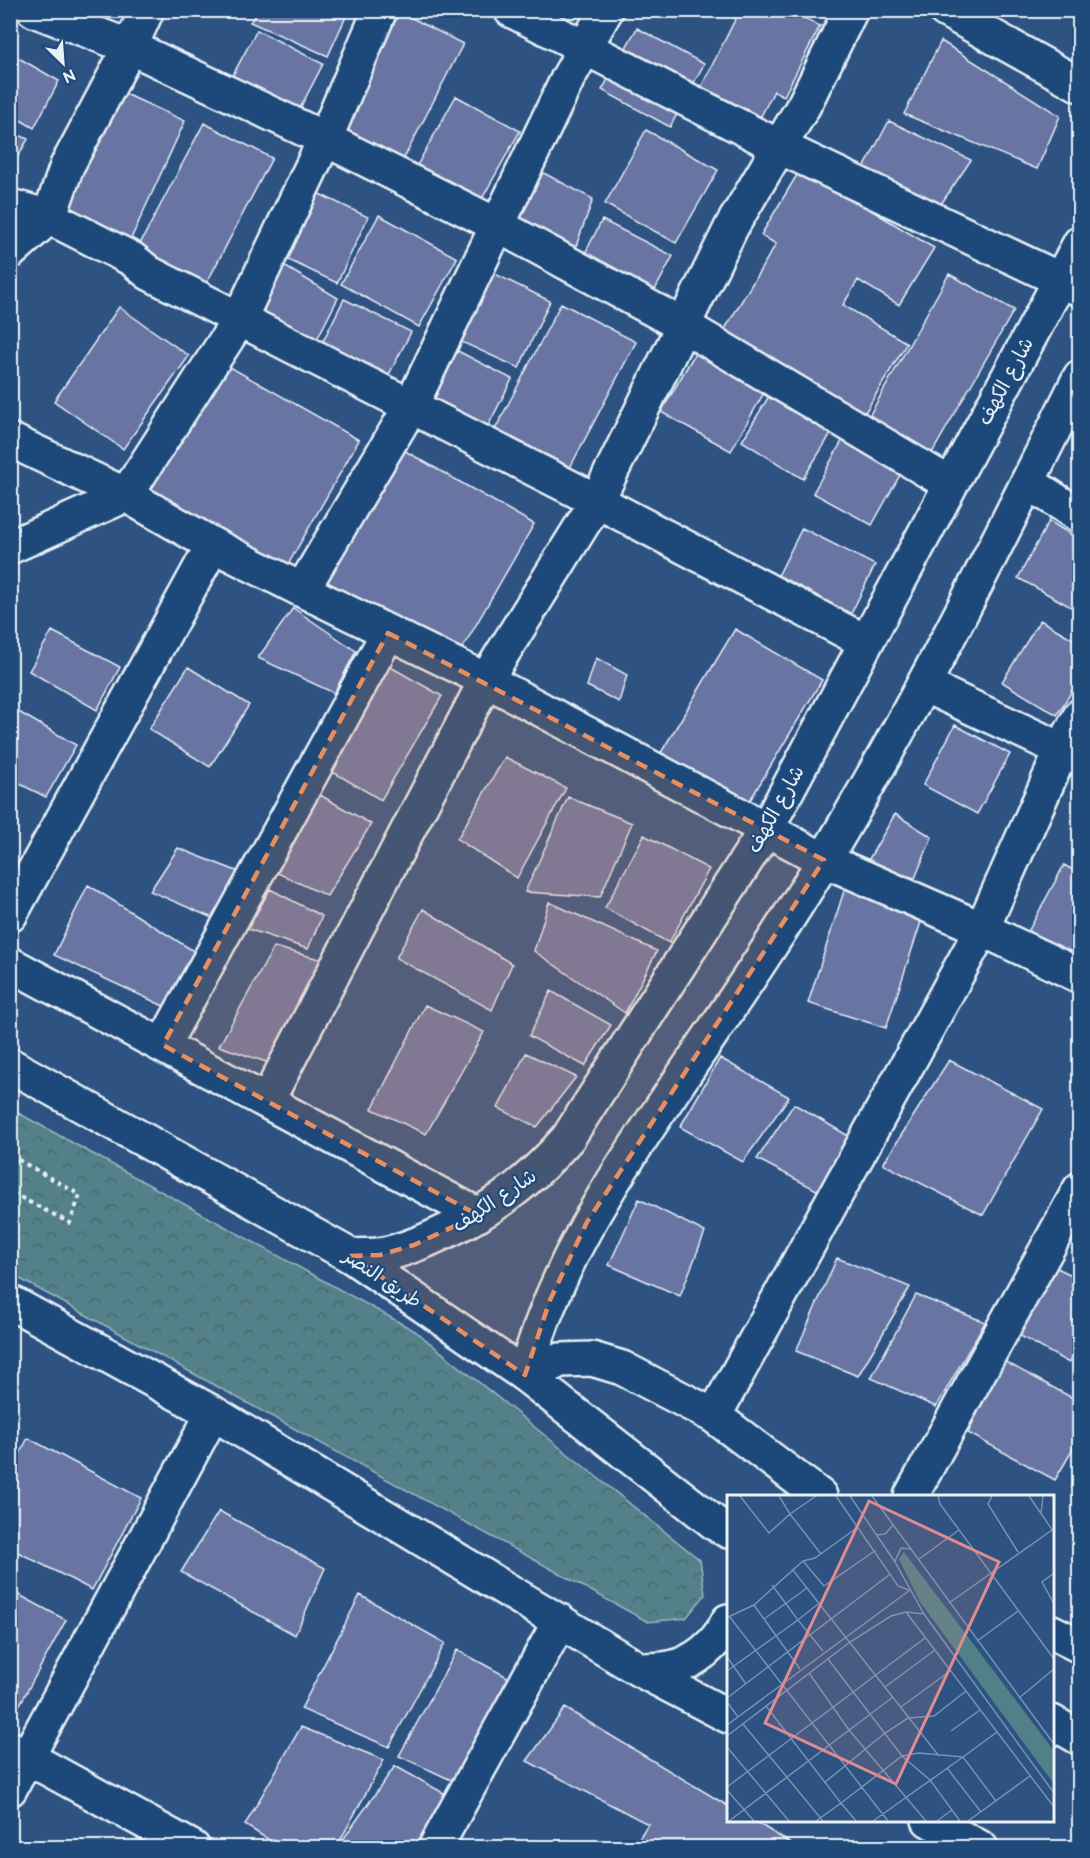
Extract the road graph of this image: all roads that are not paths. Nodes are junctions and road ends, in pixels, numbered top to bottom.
1 (34, 10) edge
2 (147, 10) edge
3 (380, 10) edge
4 (511, 10) edge
5 (606, 10) edge
6 (851, 10) edge
7 (945, 10) edge
8 (130, 47) junction
9 (585, 48) junction
10 (1080, 85) edge
11 (325, 138) junction
12 (780, 147) junction
13 (10, 206) edge
14 (49, 217) junction
15 (497, 225) junction
16 (1080, 243) edge
17 (10, 252) edge
18 (1070, 284) edge
19 (239, 320) junction
20 (684, 326) junction
21 (1080, 377) edge
22 (411, 406) junction
23 (10, 440) edge
24 (1028, 482) junction
25 (950, 484) junction
26 (126, 495) junction
27 (597, 501) junction
28 (1080, 516) edge
29 (213, 545) junction
30 (10, 547) edge
31 (302, 590) junction
32 (388, 633) junction
33 (866, 642) junction
34 (486, 680) junction
35 (924, 685) junction
36 (1080, 716) edge
37 (1071, 754) edge
38 (767, 828) junction
39 (824, 860) junction
40 (10, 915) edge
41 (982, 929) junction
42 (10, 964) edge
43 (1080, 976) edge
44 (163, 1046) junction
45 (10, 1065) edge
46 (267, 1101) junction
47 (1080, 1189) edge
48 (478, 1215) junction
49 (351, 1256) junction
50 (10, 1302) edge
51 (526, 1376) junction
52 (213, 1413) junction
53 (714, 1416) junction
54 (817, 1495) edge
55 (912, 1495) edge
56 (724, 1533) edge
57 (560, 1622) junction
58 (727, 1625) edge
59 (1054, 1633) edge
60 (1080, 1646) edge
61 (640, 1670) junction
62 (727, 1715) edge
63 (1054, 1723) edge
64 (1080, 1738) edge
65 (19, 1753) edge
66 (10, 1789) edge
67 (931, 1822) edge
68 (193, 1848) edge
69 (435, 1848) edge
70 (981, 1848) edge

1 - 8 street
2 - 8 street
3 - 11 street
4 - 9 street
5 - 9 street
6 - 12 street
7 - 10 street
8 - 11 street
8 - 14 street
9 - 12 street
9 - 15 street
11 - 15 street
11 - 19 street
12 - 18 street
12 - 20 street
13 - 14 street
14 - 17 street
14 - 19 street
15 - 20 street
15 - 22 street
16 - 18 street, شارع الكهف
18 - 25 street, شارع الكهف
19 - 22 street
19 - 26 street
20 - 25 street
20 - 27 street
21 - 24 street
22 - 27 street
22 - 31 street
23 - 26 street
24 - 28 street
24 - 35 street
25 - 33 street, شارع الكهف
26 - 29 street
26 - 30 street
27 - 33 street
27 - 34 street
29 - 31 street
29 - 40 street
31 - 32 street
32 - 34 street
32 - 44 street
33 - 38 street, شارع الكهف
34 - 38 street
34 - 46 street
35 - 37 street
35 - 39 street
36 - 37 street
37 - 41 street
38 - 39 street
38 - 48 street, شارع الكهف
39 - 41 street
39 - 51 street
41 - 43 street
41 - 53 street
42 - 44 street
44 - 46 street
45 - 49 street, طريق النصر
46 - 48 street
47 - 55 street
48 - 49 street, شارع الكهف
49 - 51 street, طريق النصر
50 - 52 street
51 - 53 street
51 - 56 street, طريق النصر
52 - 57 street
52 - 65 street
53 - 54 street
57 - 61 street
57 - 69 street
58 - 61 street
59 - 60 street
61 - 62 street
63 - 64 street
65 - 66 street
65 - 68 street
67 - 70 street

